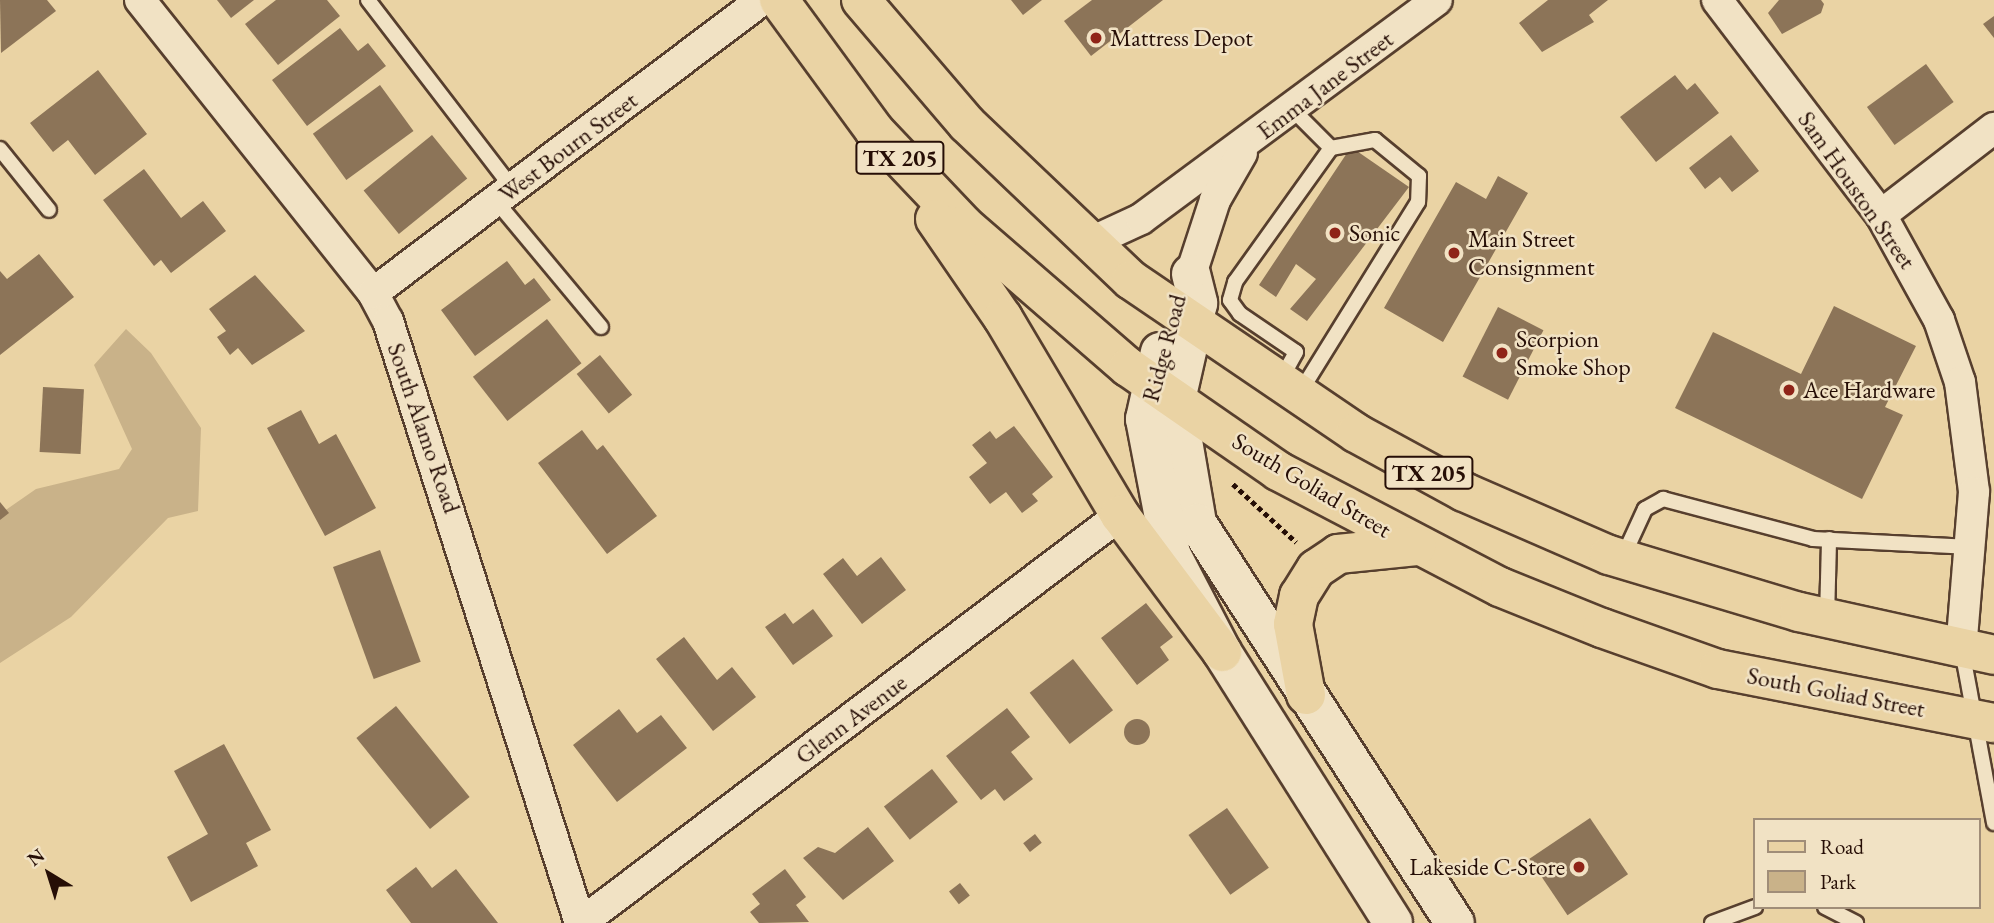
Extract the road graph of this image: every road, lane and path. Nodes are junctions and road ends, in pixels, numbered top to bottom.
1 (140, 0) edge
2 (368, 0) edge
3 (762, 0) edge
4 (779, 0) edge
5 (862, 0) edge
6 (1437, 0) edge
7 (1717, 0) edge
8 (1293, 110) junction
9 (1994, 128) edge
10 (874, 130) junction
11 (1248, 144) junction
12 (1331, 148) junction
13 (0, 149) edge
14 (504, 194) junction
15 (49, 210) dead end
16 (1881, 215) junction
17 (1091, 242) junction
18 (1191, 274) joint
19 (373, 293) junction
20 (1182, 316) junction
21 (601, 327) dead end
22 (1288, 391) junction
23 (1165, 392) junction
24 (1229, 480) dead end
25 (1120, 515) junction
26 (1829, 539) junction
27 (1417, 546) junction
28 (1973, 547) junction
29 (1307, 552) dead end
30 (1622, 559) junction
31 (1828, 619) junction
32 (1222, 652) junction
33 (1978, 652) edge
34 (1306, 695) junction
35 (1982, 720) edge
36 (1994, 823) edge
37 (1441, 902) edge
38 (1752, 908) edge
39 (1829, 909) edge
40 (1385, 919) edge
41 (580, 923) edge
42 (1712, 923) edge
43 (1856, 923) edge

1 - 19 street, South Alamo Road
2 - 14 lane
3 - 14 street, West Bourn Street
4 - 10 main road, South Goliad Street / TX 205
5 - 17 main road, TX 205
6 - 8 street, Emma Jane Street
7 - 16 street, Sam Houston Street
8 - 11 street, Emma Jane Street
8 - 12 lane
9 - 16 street
10 - 23 main road, South Goliad Street / TX 205
10 - 25 main road
11 - 17 street, Emma Jane Street
11 - 18 street, Emma Jane Street
12 - 22 lane
12 - 22 lane
13 - 15 lane
14 - 19 street, West Bourn Street
14 - 21 lane
16 - 28 street, Sam Houston Street
17 - 20 main road, TX 205
18 - 20 main road, Ridge Road
19 - 41 street, South Alamo Road
20 - 22 main road, TX 205
20 - 23 main road, Ridge Road
22 - 30 main road, TX 205
23 - 27 main road, South Goliad Street / TX 205
23 - 32 main road, Ridge Road
23 - 34 main road, Ridge Road
24 - 29 path
25 - 32 main road
25 - 41 street, Glenn Avenue
26 - 28 lane
26 - 30 lane
26 - 31 lane
27 - 34 main road
27 - 35 main road, South Goliad Street / TX 205
28 - 33 street, Sam Houston Street
30 - 31 main road, TX 205
31 - 33 main road, TX 205
32 - 40 main road, Ridge Road
33 - 35 lane
34 - 37 main road, Ridge Road
35 - 36 lane
37 - 40 main road
38 - 42 lane
39 - 43 lane

